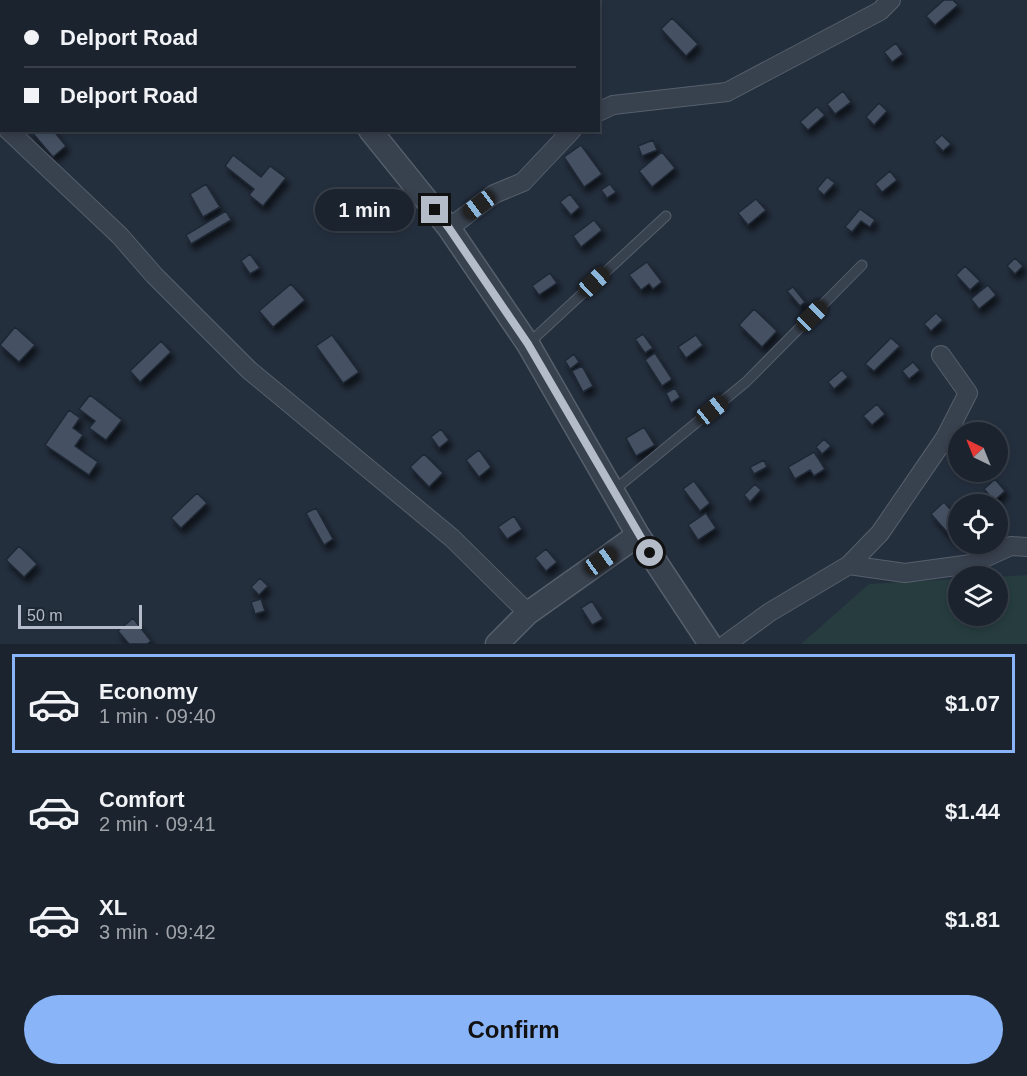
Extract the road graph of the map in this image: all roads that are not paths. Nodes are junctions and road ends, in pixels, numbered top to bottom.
1 (891, 0) edge
2 (600, 111) edge
3 (10, 132) edge
4 (372, 132) edge
5 (570, 132) edge
6 (666, 216) dead end
7 (449, 228) junction
8 (862, 266) dead end
9 (528, 344) junction
10 (941, 356) dead end
11 (613, 492) junction
12 (638, 535) junction
13 (1027, 547) edge
14 (849, 565) junction
15 (528, 613) junction
16 (497, 644) edge
17 (710, 644) edge
18 (726, 644) edge

1 - 2 street
3 - 15 street
4 - 7 street
5 - 7 street
6 - 9 lane
7 - 9 street
8 - 11 lane
9 - 11 street
10 - 14 street
11 - 12 street
12 - 15 street
12 - 17 street
13 - 14 street
14 - 18 street
15 - 16 street

